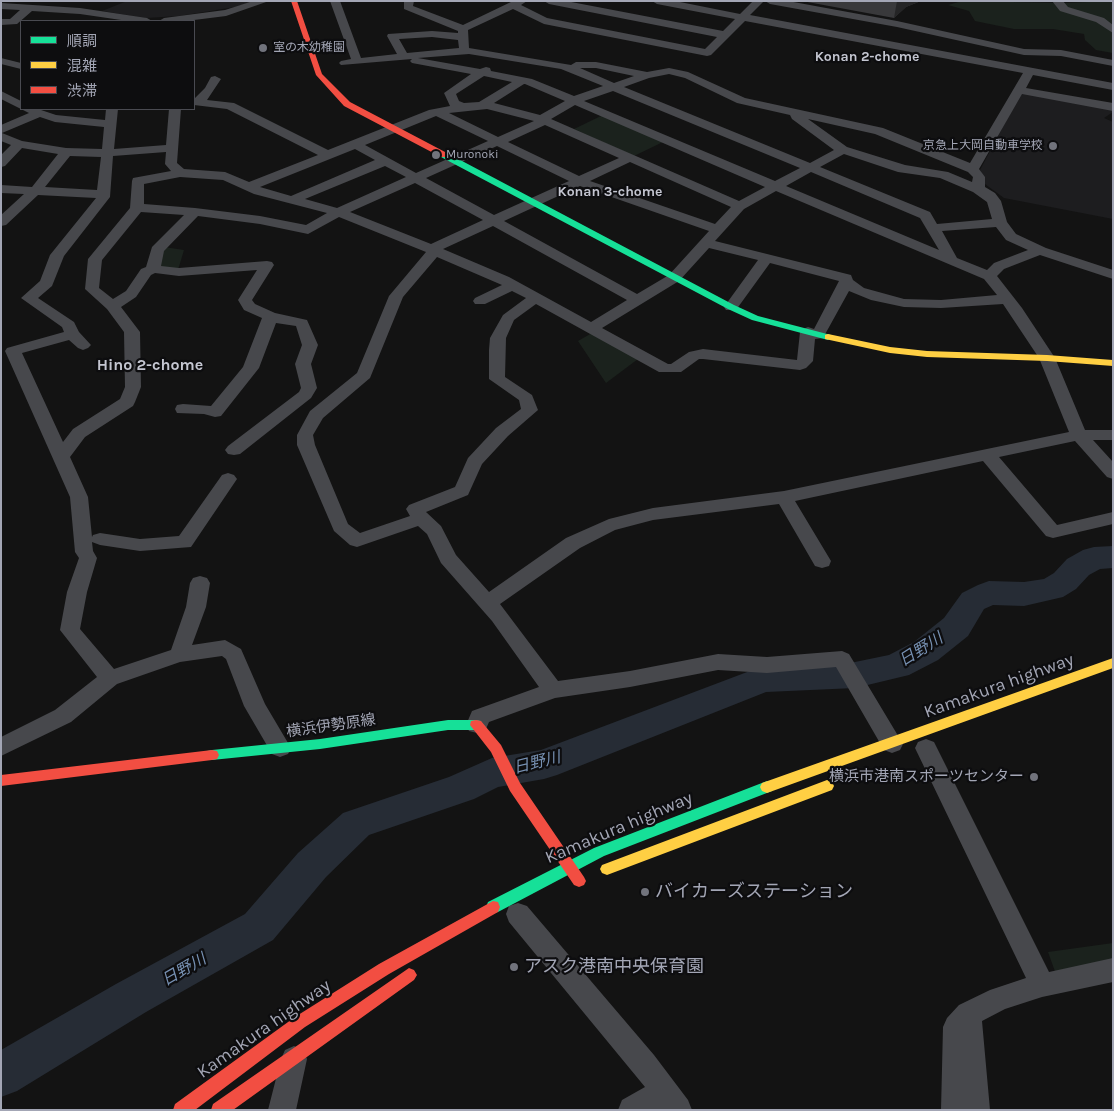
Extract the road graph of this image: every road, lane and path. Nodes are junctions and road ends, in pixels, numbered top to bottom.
1 (96, 1) edge
2 (264, 1) edge
3 (294, 1) edge
4 (335, 1) edge
5 (409, 1) edge
6 (549, 1) edge
7 (658, 1) edge
8 (758, 1) edge
9 (770, 1) edge
10 (1057, 1) edge
11 (519, 4) edge
12 (49, 5) edge
13 (6, 6) edge
14 (627, 6) dead end
15 (30, 7) junction
16 (80, 11) junction
17 (1, 14) edge
18 (616, 14) junction
19 (111, 16) junction
20 (742, 17) junction
21 (102, 20) edge
22 (140, 20) edge
23 (172, 20) edge
24 (1, 22) edge
25 (897, 24) junction
26 (1113, 30) edge
27 (596, 31) junction
28 (463, 33) junction
29 (726, 35) junction
30 (882, 44) junction
31 (672, 46) junction
32 (997, 46) junction
33 (464, 51) junction
34 (400, 56) junction
35 (502, 56) junction
36 (1, 61) edge
37 (351, 62) joint
38 (987, 63) junction
39 (1113, 64) edge
40 (20, 66) edge
41 (564, 66) junction
42 (1030, 71) junction
43 (483, 72) junction
44 (667, 72) junction
45 (646, 76) junction
46 (215, 79) dead end
47 (522, 80) junction
48 (616, 86) junction
49 (1109, 86) edge
50 (1019, 90) junction
51 (1, 94) edge
52 (575, 100) junction
53 (196, 102) edge
54 (20, 105) edge
55 (481, 106) junction
56 (462, 107) junction
57 (1113, 107) edge
58 (31, 110) edge
59 (112, 110) edge
60 (175, 110) edge
61 (789, 111) junction
62 (438, 112) junction
63 (40, 113) junction
64 (1113, 115) edge
65 (544, 119) junction
66 (1113, 119) edge
67 (703, 123) junction
68 (110, 124) junction
69 (394, 128) junction
70 (1, 130) edge
71 (1, 137) edge
72 (666, 140) junction
73 (498, 142) junction
74 (19, 144) junction
75 (355, 144) junction
76 (173, 148) junction
77 (843, 150) junction
78 (66, 152) junction
79 (109, 153) junction
80 (328, 155) junction
81 (629, 158) junction
82 (456, 160) junction
83 (385, 161) junction
84 (1, 163) edge
85 (811, 167) junction
86 (973, 169) junction
87 (180, 173) junction
88 (416, 178) junction
89 (579, 181) junction
90 (776, 186) junction
91 (248, 187) junction
92 (1, 189) edge
93 (978, 189) junction
94 (36, 190) junction
95 (104, 194) junction
96 (292, 200) junction
97 (534, 202) junction
98 (739, 206) junction
99 (137, 208) junction
100 (195, 212) junction
101 (338, 212) junction
102 (494, 221) junction
103 (1, 222) edge
104 (1000, 223) junction
105 (933, 228) junction
106 (718, 230) junction
107 (706, 243) junction
108 (434, 250) junction
109 (1041, 251) junction
110 (766, 259) junction
111 (952, 261) junction
112 (153, 269) junction
113 (1113, 275) edge
114 (989, 276) junction
115 (674, 278) junction
116 (846, 282) junction
117 (512, 285) junction
118 (535, 298) junction
119 (637, 300) junction
120 (1008, 300) junction
121 (480, 301) dead end
122 (112, 306) junction
123 (731, 307) junction
124 (270, 317) junction
125 (591, 328) junction
126 (813, 334) junction
127 (7, 353) edge
128 (1047, 358) junction
129 (1113, 363) edge
130 (183, 409) dead end
131 (1113, 434) edge
132 (1079, 435) junction
133 (234, 450) dead end
134 (986, 453) junction
135 (60, 458) junction
136 (1113, 473) edge
137 (228, 478) dead end
138 (784, 497) junction
139 (1113, 518) edge
140 (422, 519) junction
141 (100, 539) dead end
142 (822, 560) dead end
143 (200, 583) dead end
144 (487, 603) junction
145 (178, 655) junction
146 (845, 663) joint
147 (1113, 663) edge
148 (110, 678) junction
149 (553, 690) junction
150 (860, 691) joint
151 (477, 725) junction
152 (892, 744) junction
153 (1, 747) edge
154 (280, 748) junction
155 (926, 748) dead end
156 (1, 781) edge
157 (836, 782) dead end
158 (569, 867) junction
159 (518, 914) dead end
160 (421, 968) dead end
161 (1113, 970) edge
162 (1042, 985) junction
163 (968, 1014) junction
164 (294, 1055) junction
165 (672, 1100) edge
166 (181, 1110) edge
167 (219, 1110) edge
168 (282, 1110) edge
169 (632, 1110) edge
170 (955, 1110) edge
171 (976, 1110) edge

1 - 16 street
2 - 23 street
3 - 69 main road
4 - 37 street
5 - 28 street
6 - 18 street
7 - 20 street
8 - 20 street
9 - 25 street
10 - 26 street
11 - 27 street
11 - 28 street
12 - 15 street
12 - 16 street
13 - 15 street
13 - 17 street
14 - 18 street
15 - 24 street
16 - 19 street
18 - 27 street
18 - 29 street
19 - 21 street
19 - 22 street
20 - 29 street
20 - 30 street
25 - 30 street
25 - 32 street
27 - 31 street
28 - 33 street
28 - 34 street
29 - 31 street
30 - 38 street
31 - 44 street
32 - 38 street
32 - 39 street
33 - 34 street
33 - 35 street
34 - 37 street
34 - 43 street
35 - 41 street
35 - 43 street
36 - 40 street
38 - 42 street
39 - 49 street
41 - 45 street
41 - 48 street
42 - 49 street
42 - 50 street
43 - 47 street
43 - 56 street
44 - 45 street
44 - 61 street
45 - 48 street
46 - 53 street
47 - 52 street
47 - 55 street
48 - 52 street
48 - 67 street
50 - 57 street
50 - 86 street
51 - 54 street
52 - 65 street
52 - 72 street
53 - 80 street
55 - 56 street
55 - 65 street
56 - 62 street
58 - 63 street
59 - 68 street
60 - 76 street
61 - 77 street
61 - 86 street
62 - 69 street
62 - 73 street
63 - 68 street
63 - 70 street
64 - 66 street
65 - 73 street
65 - 81 street
67 - 72 street
67 - 85 street
68 - 79 street
69 - 75 street
69 - 82 main road
71 - 74 street
72 - 90 street
73 - 82 street
73 - 89 street
74 - 78 street
74 - 84 street
75 - 80 street
75 - 83 street
76 - 79 street
76 - 87 street
77 - 85 street
77 - 93 street
78 - 79 street
78 - 94 street
79 - 95 street
80 - 91 street
81 - 89 street
81 - 98 street
82 - 88 street
82 - 97 main road
83 - 88 street
83 - 96 street
85 - 90 street
85 - 105 street
86 - 93 street
87 - 91 street
87 - 99 street
88 - 101 street
88 - 102 street
89 - 97 street
89 - 106 street
90 - 98 street
90 - 111 street
91 - 96 street
92 - 94 street
93 - 104 street
94 - 95 street
94 - 103 street
95 - 127 street
96 - 101 street
97 - 102 street
97 - 115 main road
98 - 106 street
99 - 100 street
99 - 122 street
100 - 101 street
100 - 112 street
101 - 108 street
102 - 108 street
102 - 119 street
104 - 105 street
104 - 109 street
105 - 111 street
106 - 107 street
107 - 110 street
107 - 115 street
108 - 117 street
108 - 140 street
109 - 113 street
109 - 114 street
110 - 116 street
110 - 123 street
111 - 114 street
112 - 122 street
112 - 124 street
114 - 120 street
115 - 119 street
115 - 123 main road
116 - 120 street
116 - 126 street
117 - 118 street
117 - 121 street
118 - 125 street
118 - 140 street
119 - 125 street
120 - 128 street
122 - 135 street
123 - 126 main road
124 - 130 street
124 - 133 street
125 - 126 street
126 - 128 main road
127 - 135 street
128 - 129 main road
128 - 132 street
131 - 132 street
132 - 134 street
132 - 136 street
134 - 138 street
134 - 139 street
135 - 148 street
137 - 141 street
138 - 142 street
138 - 144 street
140 - 144 street
143 - 145 street
144 - 149 street
145 - 148 street
145 - 154 street
146 - 149 street
146 - 150 street
147 - 152 main road, Kamakura highway
148 - 153 street
149 - 151 street
150 - 152 street
151 - 154 main road, 横浜伊勢原線
151 - 158 main road
152 - 158 main road, Kamakura highway
154 - 156 main road, 横浜伊勢原線
155 - 162 street
157 - 158 main road, Kamakura highway
158 - 166 main road, Kamakura highway
159 - 165 street
160 - 164 main road
161 - 162 street
162 - 163 street
163 - 170 street
163 - 171 street
164 - 167 main road
164 - 168 street
165 - 169 street

